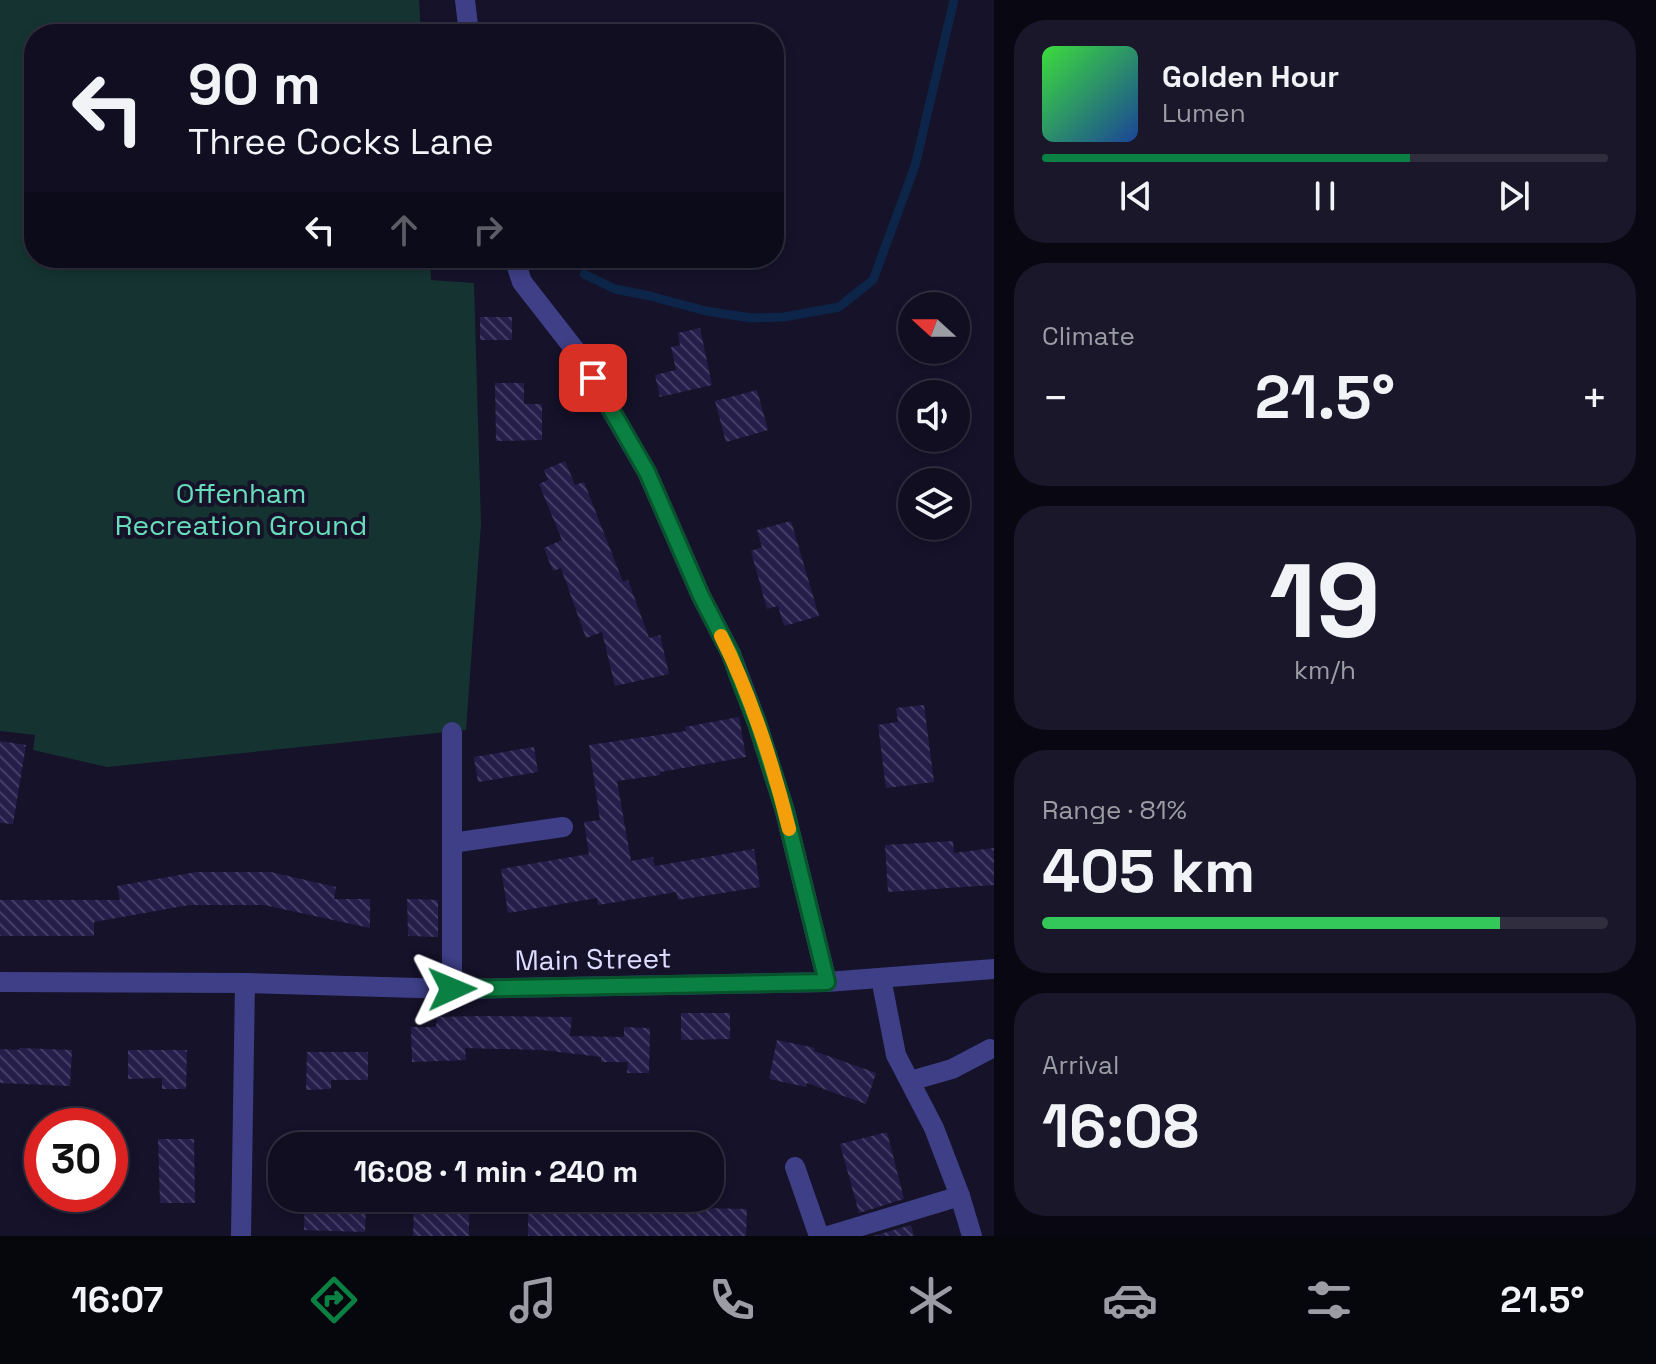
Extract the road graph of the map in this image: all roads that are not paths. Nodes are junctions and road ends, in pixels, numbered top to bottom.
1 (465, 0) edge
2 (468, 24) edge
3 (517, 268) edge
4 (452, 732) dead end
5 (563, 827) dead end
6 (452, 843) junction
7 (994, 969) edge
8 (881, 978) junction
9 (0, 982) edge
10 (827, 982) junction
11 (245, 983) junction
12 (452, 989) junction
13 (990, 1049) dead end
14 (910, 1081) junction
15 (795, 1167) dead end
16 (960, 1196) junction
17 (241, 1236) edge
18 (819, 1236) edge
19 (828, 1236) edge
20 (972, 1236) edge

1 - 2 street
3 - 10 street
4 - 6 street
5 - 6 street
6 - 12 street
7 - 8 street, Main Street
8 - 10 street, Main Street
8 - 14 street
9 - 11 street, Main Street
10 - 12 street, Main Street
11 - 12 street, Main Street
11 - 17 street
13 - 14 street
14 - 16 street
15 - 18 street
16 - 19 street
16 - 20 street

